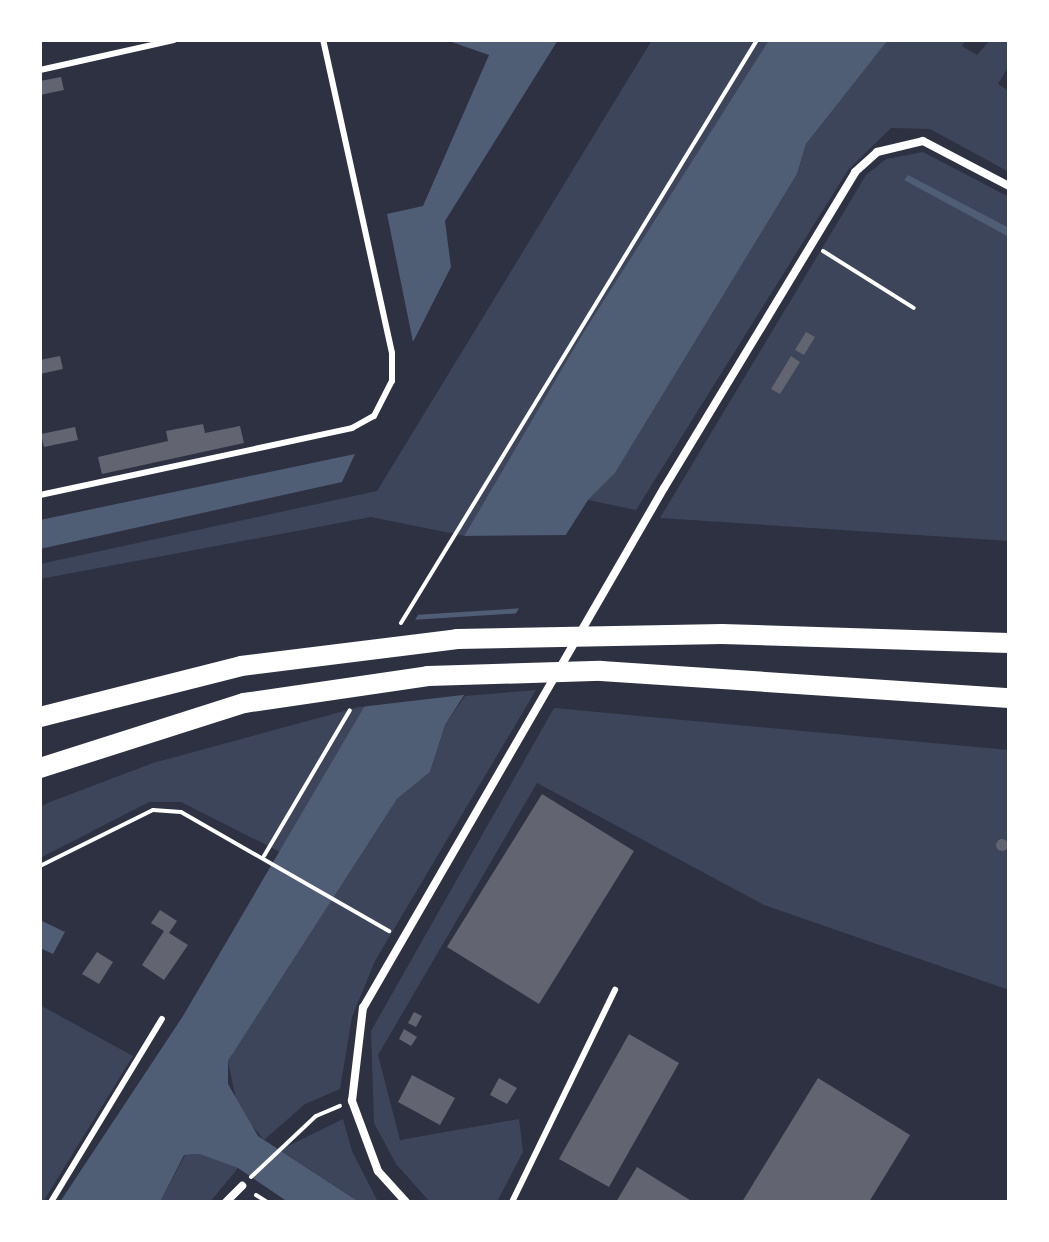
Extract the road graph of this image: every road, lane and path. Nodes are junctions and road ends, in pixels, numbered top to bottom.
1 (174, 40) edge
2 (323, 40) edge
3 (757, 40) edge
4 (40, 70) edge
5 (1009, 186) edge
6 (811, 243) junction
7 (914, 308) dead end
8 (40, 495) edge
9 (397, 629) dead end
10 (1009, 643) edge
11 (350, 694) junction
12 (1009, 698) edge
13 (40, 717) edge
14 (40, 768) edge
15 (264, 856) junction
16 (40, 866) edge
17 (403, 939) junction
18 (615, 990) dead end
19 (162, 1019) dead end
20 (352, 1101) junction
21 (242, 1186) joint
22 (51, 1202) edge
23 (226, 1202) edge
24 (406, 1202) edge
25 (512, 1202) edge

1 - 4 lane
2 - 8 lane
3 - 9 path
5 - 6 street
6 - 7 path
6 - 17 street
10 - 13 main road
11 - 12 main road
11 - 14 main road
11 - 15 path
15 - 16 path
15 - 17 path
17 - 20 street
18 - 25 lane
19 - 22 lane
20 - 21 path
20 - 24 street
21 - 23 street

